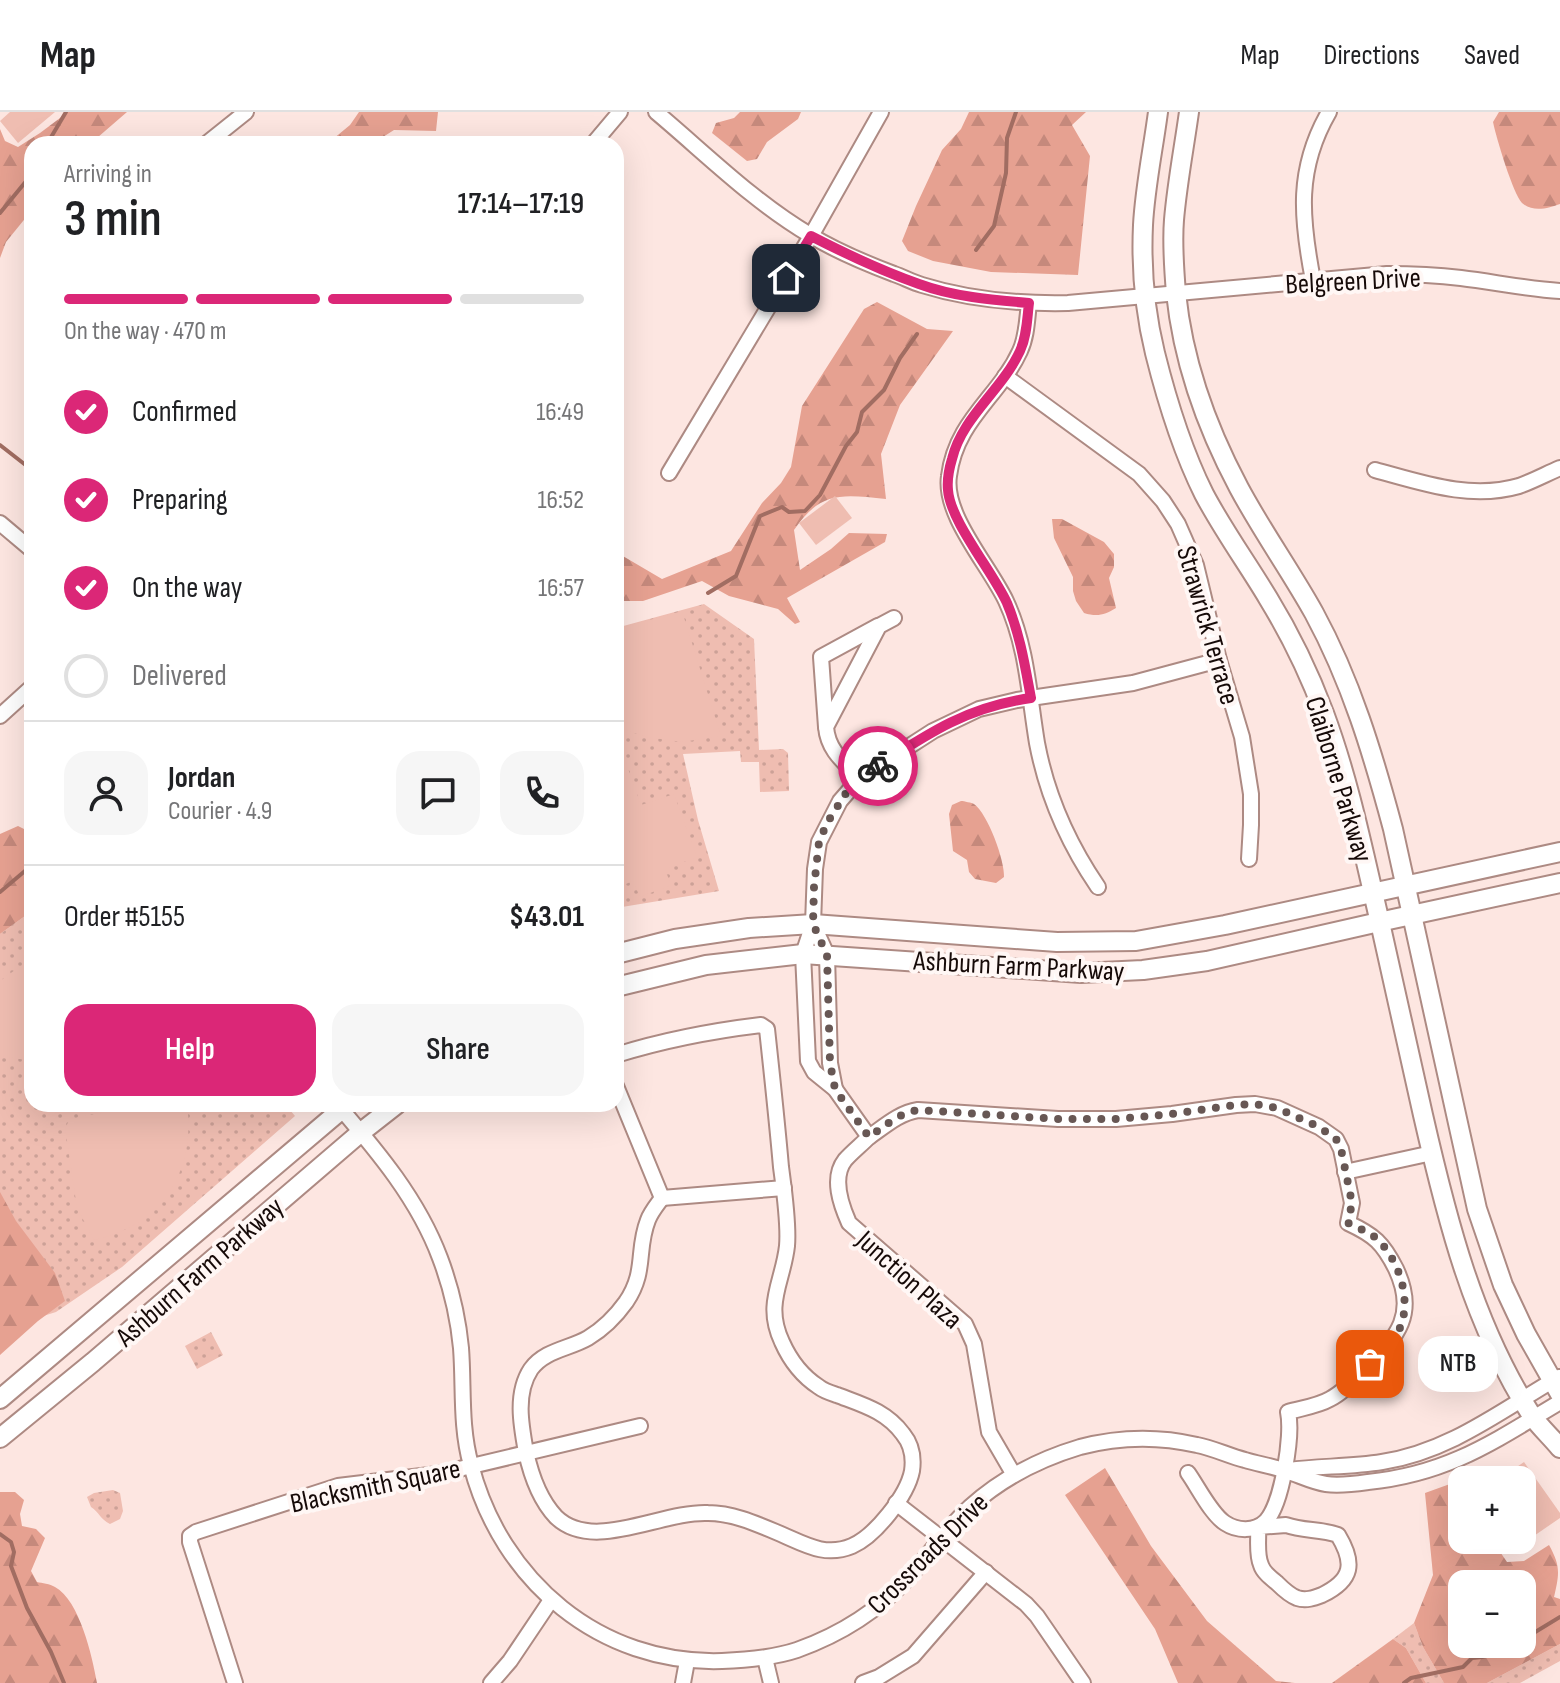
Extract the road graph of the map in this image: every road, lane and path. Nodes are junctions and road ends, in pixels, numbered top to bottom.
1 (246, 112) edge
2 (620, 112) edge
3 (656, 112) edge
4 (881, 112) edge
5 (1158, 112) edge
6 (1189, 112) edge
7 (1329, 112) edge
8 (216, 136) edge
9 (600, 136) edge
10 (811, 236) junction
11 (1313, 280) junction
12 (1560, 291) edge
13 (1176, 293) junction
14 (1145, 297) junction
15 (1029, 303) junction
16 (1005, 376) junction
17 (1560, 468) edge
18 (1375, 470) dead end
19 (669, 473) dead end
20 (0, 523) edge
21 (24, 543) edge
22 (894, 618) dead end
23 (879, 626) junction
24 (1219, 660) junction
25 (24, 694) edge
26 (1031, 698) junction
27 (0, 716) edge
28 (826, 727) junction
29 (860, 778) junction
30 (1560, 852) edge
31 (1249, 859) dead end
32 (1560, 883) edge
33 (1406, 886) junction
34 (1098, 887) dead end
35 (1374, 893) junction
36 (1412, 916) junction
37 (1379, 922) junction
38 (813, 924) junction
39 (624, 952) edge
40 (803, 954) junction
41 (827, 955) junction
42 (624, 985) edge
43 (624, 1052) edge
44 (835, 1089) junction
45 (624, 1105) edge
46 (335, 1112) edge
47 (346, 1112) edge
48 (387, 1112) edge
49 (360, 1133) junction
50 (869, 1137) junction
51 (1432, 1153) junction
52 (1345, 1172) junction
53 (784, 1188) junction
54 (662, 1198) junction
55 (1557, 1384) edge
56 (1523, 1398) junction
57 (0, 1399) edge
58 (1560, 1402) edge
59 (1534, 1418) junction
60 (640, 1426) dead end
61 (0, 1438) edge
62 (1560, 1448) edge
63 (527, 1454) junction
64 (471, 1465) junction
65 (1285, 1470) junction
66 (1188, 1473) dead end
67 (1014, 1475) junction
68 (896, 1503) junction
69 (1258, 1527) junction
70 (941, 1538) junction
71 (986, 1572) junction
72 (551, 1600) junction
73 (765, 1658) junction
74 (687, 1661) junction
75 (235, 1683) edge
76 (491, 1683) edge
77 (683, 1683) edge
78 (771, 1683) edge
79 (863, 1683) edge
80 (1083, 1683) edge

1 - 8 street
2 - 9 street
3 - 10 street, Belgreen Drive
4 - 10 street
5 - 14 main road, Claiborne Parkway
6 - 13 main road, Claiborne Parkway
7 - 11 street
10 - 15 street, Belgreen Drive
10 - 19 street
11 - 12 street, Belgreen Drive
11 - 13 street, Belgreen Drive
13 - 14 street, Belgreen Drive
13 - 33 main road, Claiborne Parkway
14 - 15 street, Belgreen Drive
14 - 35 main road, Claiborne Parkway
15 - 16 street
16 - 24 street, Strawrick Terrace
16 - 26 street
17 - 18 street
20 - 21 street
22 - 23 street
23 - 28 street
23 - 28 street
24 - 26 street
24 - 31 street, Strawrick Terrace
25 - 27 street
26 - 29 street
26 - 34 street
28 - 29 street
29 - 38 street
30 - 33 main road, Ashburn Farm Parkway
32 - 36 main road, Ashburn Farm Parkway
33 - 35 main road, Ashburn Farm Parkway
33 - 36 main road, Claiborne Parkway
35 - 37 main road, Claiborne Parkway
35 - 38 main road, Ashburn Farm Parkway
36 - 37 main road, Ashburn Farm Parkway
36 - 55 main road, Claiborne Parkway
37 - 41 main road, Ashburn Farm Parkway
37 - 51 main road, Claiborne Parkway
38 - 39 main road, Ashburn Farm Parkway
38 - 40 street
38 - 41 street
40 - 41 main road, Ashburn Farm Parkway
40 - 42 main road, Ashburn Farm Parkway
40 - 44 street
41 - 44 street
43 - 53 street
44 - 50 street
45 - 54 street
46 - 57 main road, Ashburn Farm Parkway
47 - 49 street, Crossroads Drive
48 - 49 main road, Ashburn Farm Parkway
49 - 61 main road, Ashburn Farm Parkway
49 - 64 street, Crossroads Drive
50 - 52 street, Junction Plaza
50 - 67 street, Junction Plaza
51 - 52 street
51 - 56 main road, Claiborne Parkway
52 - 65 street, Junction Plaza
53 - 54 street
53 - 68 street
54 - 63 street
55 - 56 street, Crossroads Drive
56 - 59 main road, Claiborne Parkway
56 - 65 street, Crossroads Drive
58 - 59 street, Crossroads Drive
59 - 62 main road, Claiborne Parkway
59 - 65 street, Crossroads Drive
60 - 63 street, Blacksmith Square
63 - 64 street, Blacksmith Square
63 - 68 street
64 - 72 street, Crossroads Drive
64 - 75 street, Blacksmith Square
65 - 67 street, Crossroads Drive
65 - 69 street
66 - 69 street
67 - 70 street, Crossroads Drive
68 - 70 street
69 - 69 street
70 - 71 street
70 - 73 street, Crossroads Drive
71 - 79 street
71 - 80 street
72 - 74 street, Crossroads Drive
72 - 76 street
73 - 74 street, Crossroads Drive
73 - 78 street
74 - 77 street

